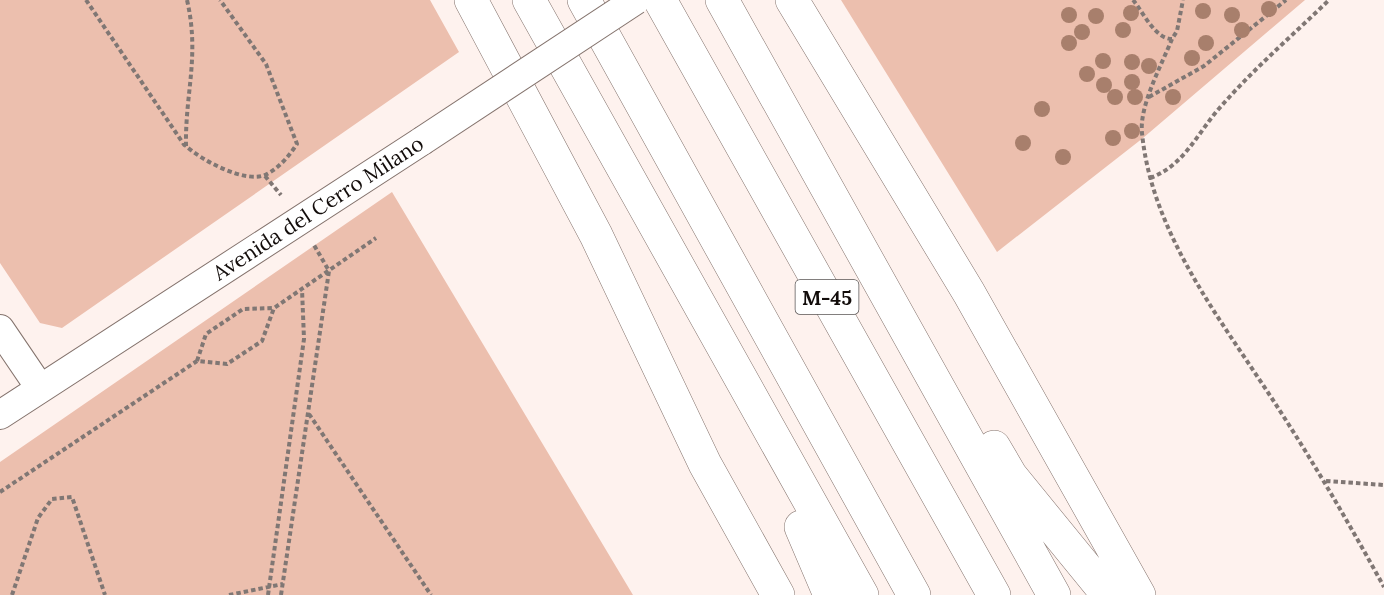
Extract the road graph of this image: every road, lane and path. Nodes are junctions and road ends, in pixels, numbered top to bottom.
1 (86, 0) edge
2 (187, 0) edge
3 (220, 0) edge
4 (471, 0) edge
5 (529, 0) edge
6 (584, 0) edge
7 (636, 0) edge
8 (660, 0) edge
9 (722, 0) edge
10 (792, 0) edge
11 (1133, 0) edge
12 (1183, 0) edge
13 (1286, 0) edge
14 (1329, 0) edge
15 (1172, 39) junction
16 (1148, 98) junction
17 (798, 134) junction
18 (186, 146) junction
19 (265, 176) junction
20 (1150, 178) junction
21 (281, 195) dead end
22 (650, 214) junction
23 (376, 238) dead end
24 (314, 245) dead end
25 (329, 271) junction
26 (302, 289) junction
27 (274, 308) junction
28 (0, 328) edge
29 (196, 361) junction
30 (40, 388) junction
31 (309, 413) junction
32 (0, 415) edge
33 (1325, 481) junction
34 (1384, 485) edge
35 (0, 492) edge
36 (283, 584) junction
37 (269, 587) junction
38 (1384, 587) edge
39 (12, 595) edge
40 (105, 595) edge
41 (229, 595) edge
42 (268, 595) edge
43 (281, 595) edge
44 (431, 595) edge
45 (778, 595) edge
46 (830, 595) edge
47 (862, 595) edge
48 (914, 595) edge
49 (994, 595) edge
50 (1054, 595) edge
51 (1108, 595) edge
52 (1139, 595) edge

1 - 18 path
2 - 18 path
3 - 19 path
4 - 45 highway
5 - 22 highway
6 - 48 highway
7 - 30 street, Avenida del Cerro Milano, bridge
8 - 49 highway, M-45
9 - 17 highway
10 - 52 highway
11 - 15 path
12 - 15 path
13 - 16 path
14 - 20 path
15 - 16 path
16 - 20 path
17 - 50 highway
17 - 51 highway
18 - 19 path
19 - 21 path
20 - 33 path
22 - 46 highway
22 - 47 highway
23 - 25 path
24 - 25 path
25 - 26 path
25 - 31 path
26 - 27 path
26 - 37 path
27 - 29 path
27 - 29 path
28 - 30 street
29 - 35 path
30 - 32 street, Avenida del Cerro Milano
31 - 36 path
31 - 44 path
33 - 34 path
33 - 38 path
36 - 37 path
36 - 43 path
37 - 41 path
37 - 42 path
39 - 40 path

